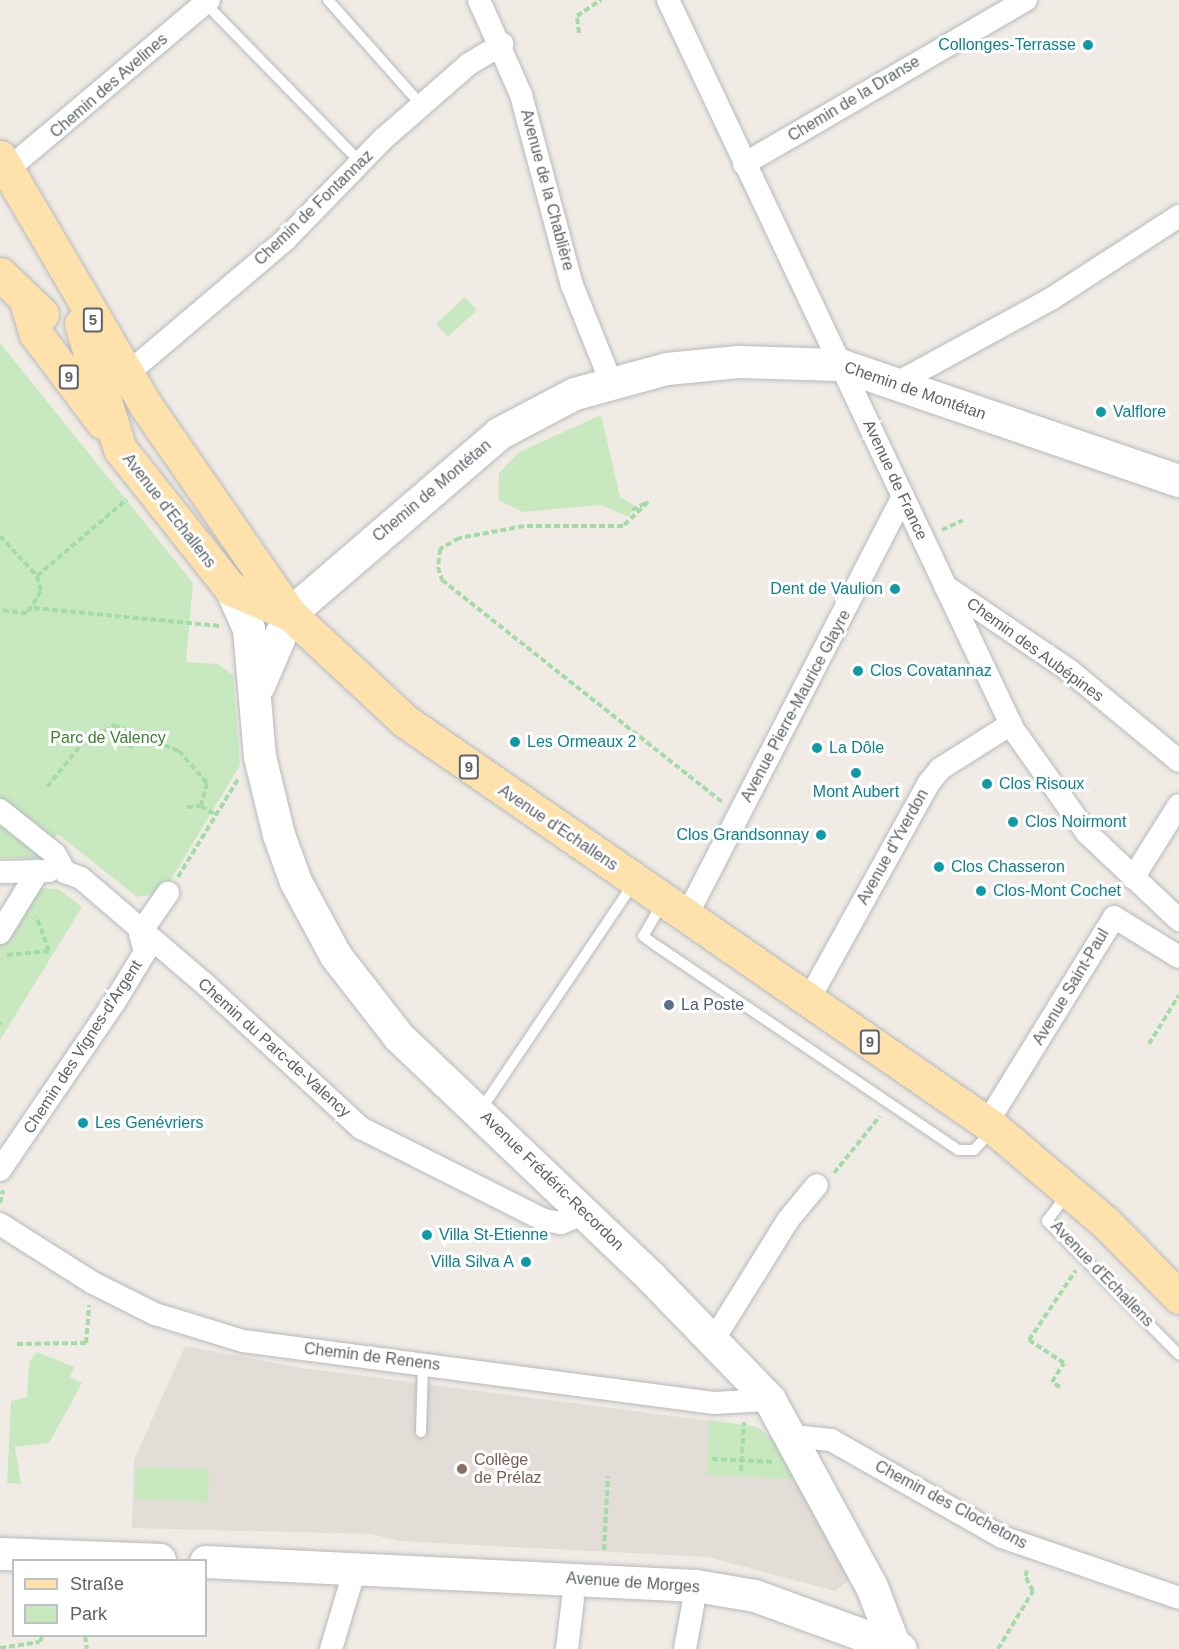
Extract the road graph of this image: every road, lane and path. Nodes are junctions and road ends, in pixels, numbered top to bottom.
1 (328, 0) edge
2 (479, 0) edge
3 (601, 0) edge
4 (668, 0) edge
5 (1026, 0) edge
6 (207, 2) edge
7 (579, 33) dead end
8 (502, 44) junction
9 (422, 106) junction
10 (361, 163) junction
11 (4, 164) edge
12 (744, 164) junction
13 (1179, 216) edge
14 (60, 265) junction
15 (0, 274) edge
16 (26, 302) junction
17 (90, 349) junction
18 (840, 365) junction
19 (127, 374) junction
20 (612, 382) junction
21 (895, 384) junction
22 (120, 449) junction
23 (1179, 481) edge
24 (129, 497) dead end
25 (903, 497) junction
26 (632, 510) dead end
27 (963, 520) dead end
28 (933, 535) dead end
29 (0, 536) edge
30 (37, 576) junction
31 (945, 586) junction
32 (231, 589) junction
33 (34, 608) junction
34 (0, 610) edge
35 (290, 614) junction
36 (224, 626) dead end
37 (257, 701) junction
38 (1011, 724) junction
39 (140, 734) junction
40 (130, 748) dead end
41 (1179, 761) edge
42 (247, 770) dead end
43 (47, 787) dead end
44 (1179, 805) edge
45 (201, 806) junction
46 (728, 806) dead end
47 (187, 807) dead end
48 (0, 810) edge
49 (216, 815) junction
50 (0, 872) edge
51 (65, 872) junction
52 (1133, 878) junction
53 (32, 880) junction
54 (635, 880) junction
55 (168, 892) joint
56 (676, 907) junction
57 (1179, 920) edge
58 (0, 933) edge
59 (140, 933) junction
60 (0, 955) edge
61 (1179, 957) edge
62 (1179, 995) edge
63 (809, 999) junction
64 (1149, 1044) dead end
65 (480, 1112) junction
66 (880, 1116) dead end
67 (991, 1125) junction
68 (0, 1170) edge
69 (836, 1171) dead end
70 (817, 1185) dead end
71 (0, 1188) edge
72 (1070, 1191) junction
73 (0, 1204) edge
74 (584, 1213) junction
75 (0, 1224) edge
76 (1074, 1272) dead end
77 (1179, 1297) edge
78 (91, 1301) dead end
79 (714, 1339) junction
80 (17, 1344) dead end
81 (1179, 1355) edge
82 (423, 1363) junction
83 (1060, 1387) dead end
84 (770, 1400) junction
85 (744, 1425) dead end
86 (421, 1432) dead end
87 (786, 1449) junction
88 (712, 1459) dead end
89 (741, 1460) junction
90 (741, 1471) dead end
91 (608, 1476) dead end
92 (604, 1550) dead end
93 (0, 1554) edge
94 (133, 1559) edge
95 (1033, 1559) dead end
96 (207, 1562) edge
97 (355, 1569) junction
98 (1171, 1595) edge
99 (573, 1599) dead end
100 (693, 1605) dead end
101 (41, 1637) edge
102 (898, 1647) edge
103 (0, 1648) edge
104 (330, 1649) edge
105 (567, 1649) edge
106 (686, 1649) edge
107 (998, 1649) edge

1 - 9 lane
2 - 8 street, Avenue de la Chablière
3 - 7 path
4 - 12 street, Avenue de France
5 - 12 street, Chemin de la Dranse
6 - 10 lane
6 - 11 street, Chemin des Avelines
8 - 9 street, Chemin de Fontannaz
8 - 20 street, Avenue de la Chablière
9 - 10 street, Chemin de Fontannaz
10 - 19 street, Chemin de Fontannaz
11 - 14 main road, Avenue d'Echallens / 5
12 - 18 street, Avenue de France
13 - 21 street
14 - 17 main road, Avenue d'Echallens / 5
14 - 19 main road, Avenue d'Echallens / 5
15 - 16 main road, 9
16 - 17 main road, 9
16 - 22 main road, 9
17 - 19 main road, 9
17 - 22 main road, Avenue d'Echallens / 5
18 - 20 street, Chemin de Montétan
18 - 21 street, Chemin de Montétan
18 - 25 street, Avenue de France
19 - 35 main road, Avenue d'Echallens / 9
20 - 35 street, Chemin de Montétan
21 - 23 street, Chemin de Montétan
22 - 32 main road, Avenue d'Echallens / 9
24 - 30 path
25 - 31 street, Avenue de France
25 - 56 street, Avenue Pierre-Maurice Glayre
26 - 46 path
27 - 28 path
29 - 30 path
30 - 33 path
31 - 38 street, Avenue de France
31 - 41 street, Chemin des Aubépines
32 - 35 main road, Avenue d'Echallens / 9
32 - 37 street, Avenue Frédéric-Recordon
33 - 34 path
33 - 36 path
35 - 37 street, Avenue Frédéric-Recordon
35 - 54 main road, Avenue d'Echallens / 9
37 - 65 street, Avenue Frédéric-Recordon
38 - 52 street, Avenue de France
38 - 63 street, Avenue d'Yverdon
39 - 40 path
39 - 43 path
39 - 45 path
42 - 49 path
44 - 52 street
45 - 47 path
45 - 49 path
48 - 51 street, Chemin du Parc-de-Valency
49 - 55 path
50 - 53 street
51 - 53 street
51 - 59 street, Chemin du Parc-de-Valency
52 - 57 street, Avenue de France
53 - 58 street
53 - 60 path
54 - 56 main road, Avenue d'Echallens / 9
54 - 65 lane
55 - 59 street
56 - 63 main road, Avenue d'Echallens / 9
56 - 67 lane
59 - 68 street, Chemin des Vignes-d'Argent
59 - 74 street, Chemin du Parc-de-Valency
61 - 67 street, Avenue Saint-Paul
62 - 64 path
63 - 67 main road, Avenue d'Echallens / 9
65 - 74 street, Avenue Frédéric-Recordon
66 - 69 path
67 - 72 main road, Avenue d'Echallens / 9
70 - 79 street
71 - 73 path
72 - 77 main road, Avenue d'Echallens / 9
72 - 81 lane, Avenue d'Echallens
74 - 79 street, Avenue Frédéric-Recordon
75 - 82 street, Chemin de Renens
76 - 83 path
78 - 80 path
79 - 84 street, Avenue Frédéric-Recordon
82 - 84 street, Chemin de Renens
82 - 86 lane
84 - 87 street, Avenue Frédéric-Recordon
85 - 89 path
87 - 89 path
87 - 98 street, Chemin des Clochetons
87 - 102 street, Avenue Frédéric-Recordon
88 - 89 path
89 - 90 path
91 - 92 path
93 - 94 street
95 - 107 path
96 - 97 street, Avenue de Morges
97 - 102 street, Avenue de Morges
97 - 104 street
99 - 105 street, Avenue de Morges
100 - 106 street, Avenue de Morges
101 - 103 path

